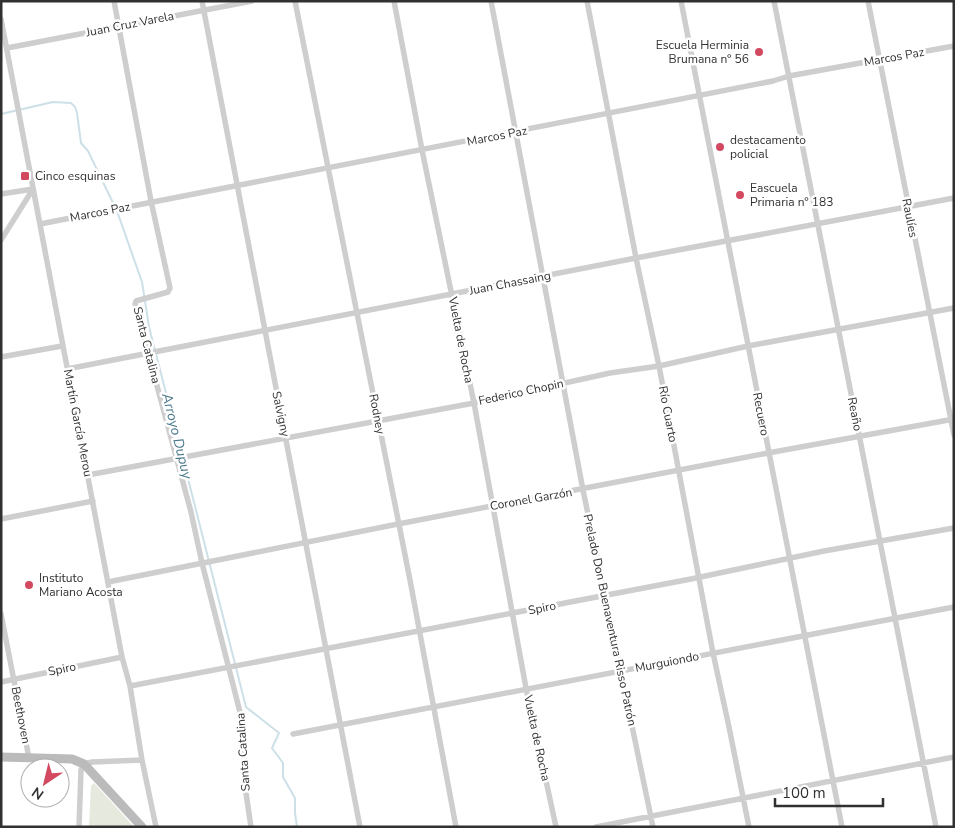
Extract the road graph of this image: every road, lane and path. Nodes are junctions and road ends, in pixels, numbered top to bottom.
1 (114, 1) edge
2 (202, 1) edge
3 (252, 1) edge
4 (295, 1) edge
5 (394, 1) edge
6 (491, 1) edge
7 (587, 1) edge
8 (681, 1) edge
9 (774, 1) edge
10 (868, 1) edge
11 (204, 11) junction
12 (1, 19) edge
13 (119, 26) junction
14 (2, 29) edge
15 (954, 46) edge
16 (7, 48) junction
17 (879, 61) junction
18 (789, 76) junction
19 (698, 96) junction
20 (608, 114) junction
21 (516, 132) junction
22 (422, 150) junction
23 (329, 168) junction
24 (236, 185) junction
25 (33, 190) junction
26 (1, 194) edge
27 (954, 198) edge
28 (151, 201) junction
29 (908, 207) junction
30 (817, 223) junction
31 (40, 224) junction
32 (1, 240) edge
33 (728, 241) junction
34 (636, 258) junction
35 (543, 277) junction
36 (452, 295) junction
37 (954, 308) edge
38 (358, 313) junction
39 (929, 313) junction
40 (838, 330) junction
41 (263, 331) junction
42 (62, 346) junction
43 (748, 346) junction
44 (150, 354) junction
45 (1, 357) edge
46 (659, 366) junction
47 (67, 369) junction
48 (562, 384) junction
49 (474, 403) junction
50 (952, 420) edge
51 (379, 421) junction
52 (954, 435) edge
53 (859, 436) junction
54 (286, 437) junction
55 (768, 453) junction
56 (177, 458) junction
57 (678, 470) junction
58 (88, 475) junction
59 (583, 490) junction
60 (93, 501) junction
61 (492, 506) junction
62 (1, 519) edge
63 (398, 524) junction
64 (954, 528) edge
65 (880, 541) junction
66 (304, 543) junction
67 (789, 559) junction
68 (203, 563) junction
69 (699, 577) junction
70 (108, 582) junction
71 (605, 595) junction
72 (954, 607) edge
73 (514, 613) junction
74 (1, 614) edge
75 (896, 617) junction
76 (419, 631) junction
77 (805, 635) junction
78 (326, 650) junction
79 (713, 653) junction
80 (122, 656) junction
81 (231, 667) junction
82 (622, 670) junction
83 (14, 679) junction
84 (1, 682) edge
85 (130, 686) junction
86 (526, 688) junction
87 (433, 707) junction
88 (339, 725) junction
89 (293, 734) dead end
90 (1, 757) edge
91 (30, 758) joint
92 (954, 758) edge
93 (70, 760) edge
94 (142, 760) junction
95 (924, 763) junction
96 (84, 764) junction
97 (832, 781) junction
98 (743, 797) junction
99 (651, 817) junction
100 (79, 827) edge
101 (142, 827) edge
102 (156, 827) edge
103 (251, 827) edge
104 (360, 827) edge
105 (456, 827) edge
106 (556, 827) edge
107 (596, 827) edge
108 (653, 827) edge
109 (748, 827) edge
110 (842, 827) edge
111 (936, 827) edge

1 - 13 street, Santa Catalina
2 - 11 street, Salvigny
3 - 11 street, Juan Cruz Varela
4 - 23 street, Rodney
5 - 22 street, Vuelta de Rocha
6 - 21 street, Prelado Don Buenaventura Risso Patrón
7 - 20 street, Río Cuarto
8 - 19 street, Recuero
9 - 18 street, Reaño
10 - 17 street, Raulíes
11 - 13 street, Juan Cruz Varela
11 - 24 street, Salvigny
12 - 14 street, Martín García Merou
13 - 16 street, Juan Cruz Varela
13 - 28 street, Santa Catalina
14 - 16 street, Martín García Merou
15 - 17 street, Marcos Paz
16 - 25 street, Martín García Merou
17 - 18 street, Marcos Paz
17 - 29 street, Raulíes
18 - 19 street, Marcos Paz
18 - 30 street, Reaño
19 - 20 street, Marcos Paz
19 - 33 street, Recuero
20 - 21 street, Marcos Paz
20 - 34 street, Río Cuarto
21 - 22 street, Marcos Paz
21 - 35 street, Prelado Don Buenaventura Risso Patrón
22 - 23 street, Marcos Paz
22 - 36 street, Vuelta de Rocha
23 - 24 street, Marcos Paz
23 - 38 street, Rodney
24 - 28 street, Marcos Paz
24 - 41 street, Salvigny
25 - 26 street
25 - 31 street, Martín García Merou
25 - 32 street
27 - 29 street, Juan Chassaing
28 - 31 street, Marcos Paz
28 - 44 street, Santa Catalina
29 - 30 street, Juan Chassaing
29 - 39 street, Raulíes
30 - 33 street, Juan Chassaing
30 - 40 street, Reaño
31 - 42 street, Martín García Merou
33 - 34 street, Juan Chassaing
33 - 43 street, Recuero
34 - 35 street, Juan Chassaing
34 - 46 street, Río Cuarto
35 - 36 street, Juan Chassaing
35 - 48 street, Prelado Don Buenaventura Risso Patrón
36 - 38 street, Juan Chassaing
36 - 49 street, Vuelta de Rocha
37 - 39 street, Federico Chopin
38 - 41 street, Juan Chassaing
38 - 51 street, Rodney
39 - 40 street, Federico Chopin
39 - 50 street, Raulíes
40 - 43 street, Federico Chopin
40 - 53 street, Reaño
41 - 44 street, Juan Chassaing
41 - 54 street, Salvigny
42 - 45 street
42 - 47 street, Martín García Merou
43 - 46 street, Federico Chopin
43 - 55 street, Recuero
44 - 47 street, Juan Chassaing
44 - 56 street, Santa Catalina
46 - 48 street, Federico Chopin
46 - 57 street, Río Cuarto
47 - 58 street, Martín García Merou
48 - 49 street, Federico Chopin
48 - 59 street, Prelado Don Buenaventura Risso Patrón
49 - 51 street, Federico Chopin
49 - 61 street, Vuelta de Rocha
50 - 52 street, Raulíes
50 - 53 street, Coronel Garzón
51 - 54 street, Federico Chopin
51 - 63 street, Rodney
53 - 55 street, Coronel Garzón
53 - 65 street, Reaño
54 - 56 street, Federico Chopin
54 - 66 street, Salvigny
55 - 57 street, Coronel Garzón
55 - 67 street, Recuero
56 - 58 street, Federico Chopin
56 - 68 street, Santa Catalina
57 - 59 street, Coronel Garzón
57 - 69 street, Río Cuarto
58 - 60 street, Martín García Merou
59 - 61 street, Coronel Garzón
59 - 71 street, Prelado Don Buenaventura Risso Patrón
60 - 62 street
60 - 70 street, Martín García Merou
61 - 63 street, Coronel Garzón
61 - 73 street, Vuelta de Rocha
63 - 66 street, Coronel Garzón
63 - 76 street, Rodney
64 - 65 street, Spiro
65 - 67 street, Spiro
65 - 75 street, Reaño
66 - 68 street, Coronel Garzón
66 - 78 street, Salvigny
67 - 69 street, Spiro
67 - 77 street, Recuero
68 - 70 street, Coronel Garzón
68 - 81 street, Santa Catalina
69 - 71 street, Spiro
69 - 79 street, Río Cuarto
70 - 80 street, Martín García Merou
71 - 73 street, Spiro
71 - 82 street, Prelado Don Buenaventura Risso Patrón
72 - 75 street, Murguiondo
73 - 76 street, Spiro
73 - 86 street, Vuelta de Rocha
74 - 83 street, Beethoven
75 - 77 street, Murguiondo
75 - 95 street, Reaño
76 - 78 street, Spiro
76 - 87 street, Rodney
77 - 79 street, Murguiondo
77 - 97 street, Recuero
78 - 81 street, Spiro
78 - 88 street, Salvigny
79 - 82 street, Murguiondo
79 - 98 street, Río Cuarto
80 - 83 street, Spiro
80 - 85 street, Martín García Merou
81 - 85 street, Spiro
81 - 103 street, Santa Catalina
82 - 86 street, Murguiondo
82 - 99 street, Prelado Don Buenaventura Risso Patrón
83 - 84 street, Spiro
83 - 91 street, Beethoven
85 - 94 street, Martín García Merou
86 - 87 street, Murguiondo
86 - 106 street, Vuelta de Rocha
87 - 88 street, Murguiondo
87 - 105 street, Rodney
88 - 89 street, Murguiondo
88 - 104 street, Salvigny
90 - 91 main road
92 - 95 street
93 - 96 main road
94 - 96 street
94 - 102 street, Martín García Merou
95 - 97 street
95 - 111 street, Reaño
96 - 100 street
96 - 101 main road
97 - 98 street
97 - 110 street, Recuero
98 - 99 street
98 - 109 street, Río Cuarto
99 - 107 street
99 - 108 street, Prelado Don Buenaventura Risso Patrón

